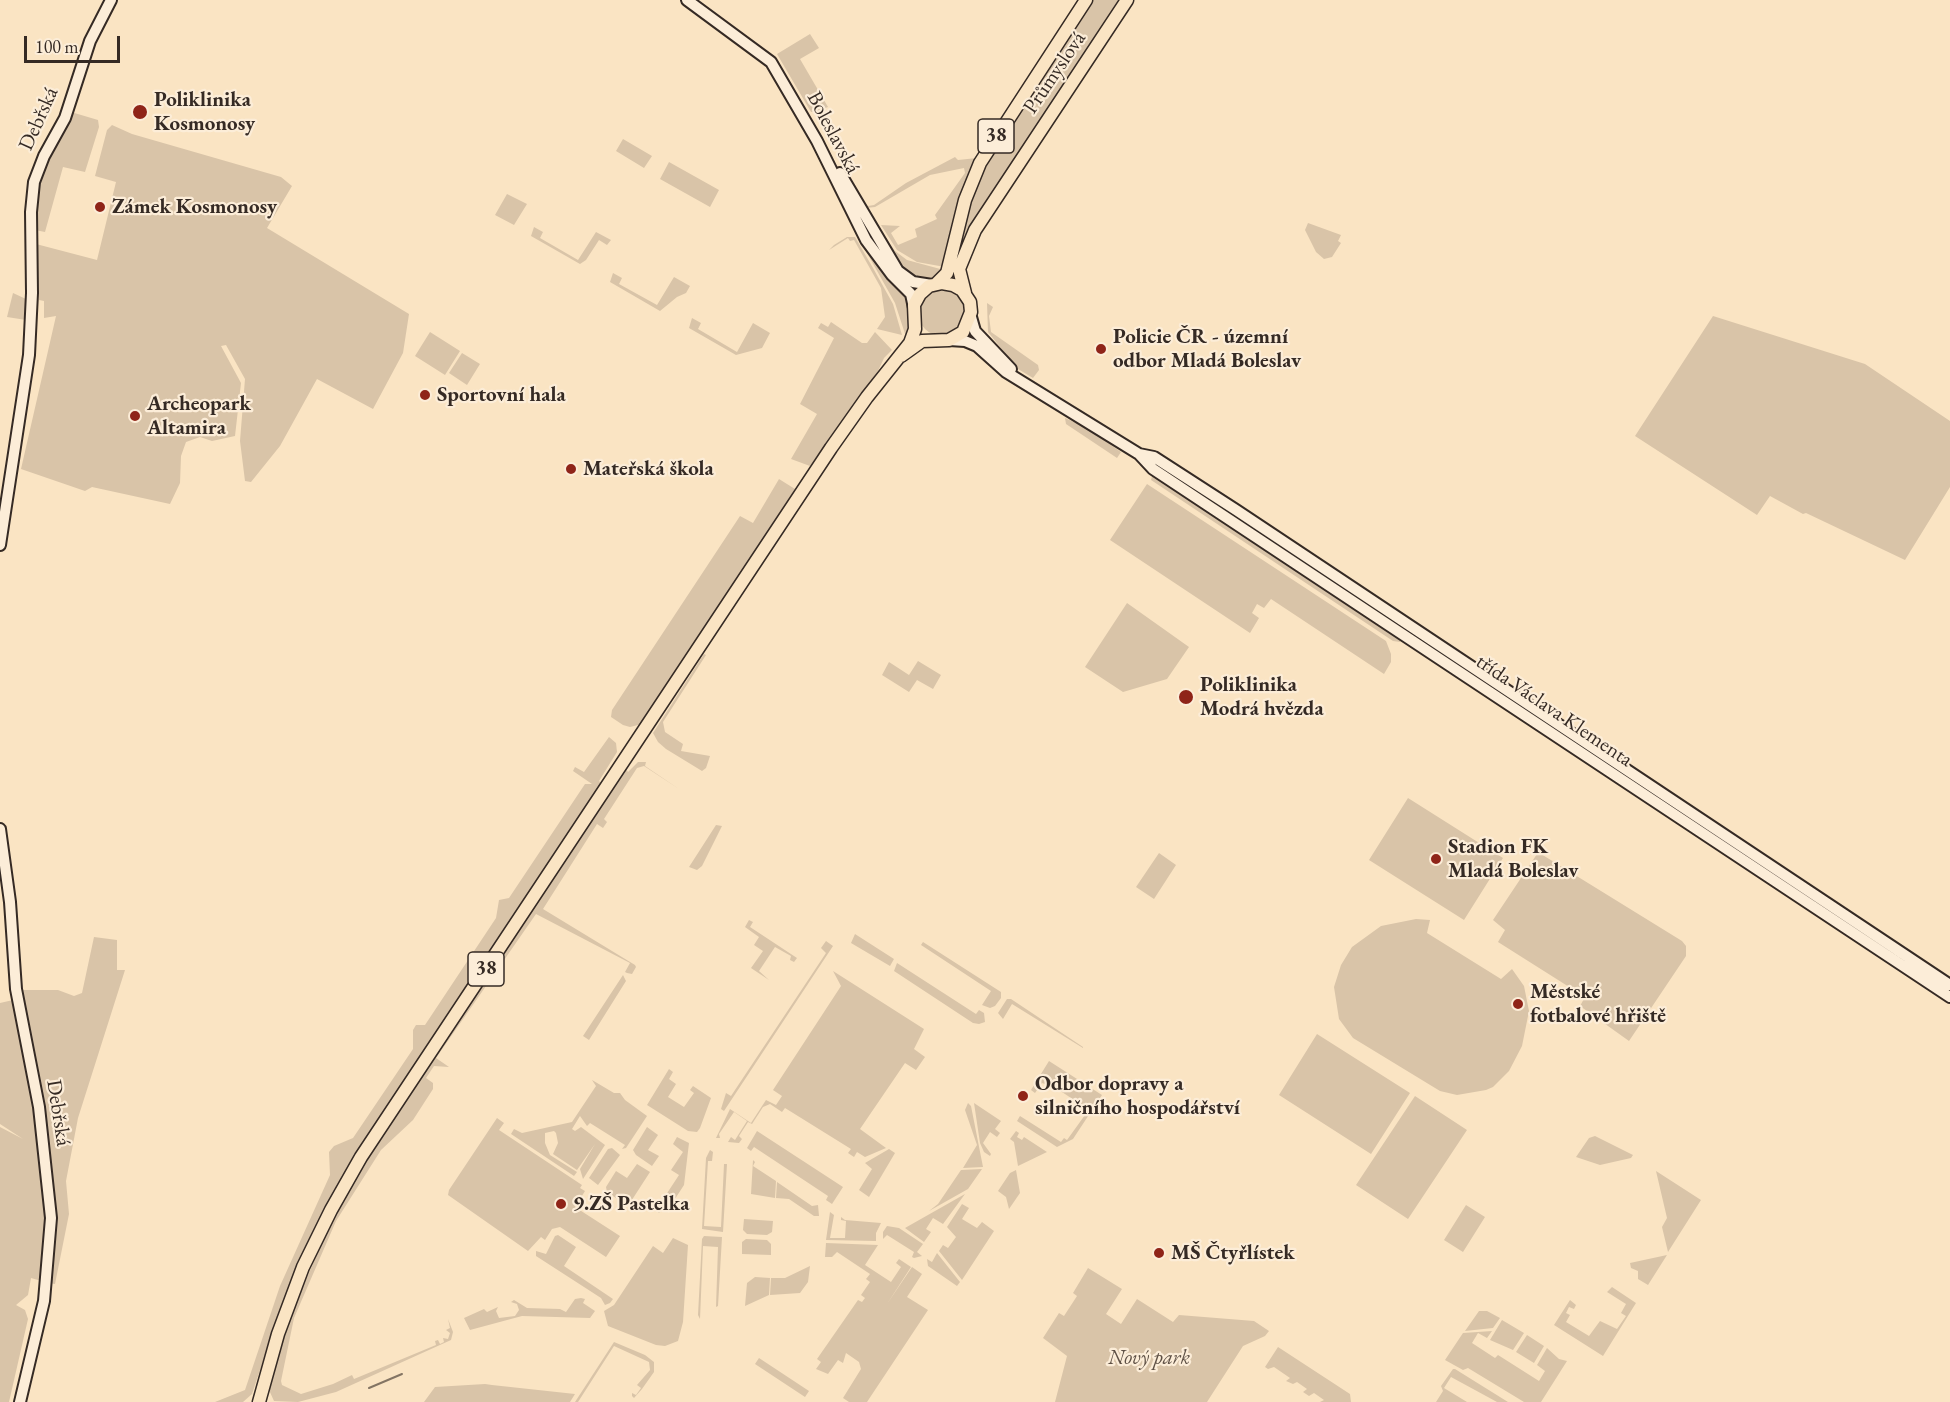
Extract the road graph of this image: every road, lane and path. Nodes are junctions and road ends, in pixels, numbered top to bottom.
1 (111, 0) edge
2 (687, 0) edge
3 (1086, 0) edge
4 (1127, 0) edge
5 (818, 141) junction
6 (934, 284) junction
7 (966, 295) junction
8 (914, 313) junction
9 (971, 317) junction
10 (936, 340) junction
11 (949, 340) junction
12 (901, 356) junction
13 (1019, 378) junction
14 (1139, 454) junction
15 (0, 545) edge
16 (0, 829) edge
17 (1950, 985) edge
18 (1950, 997) edge
19 (20, 1402) edge
20 (259, 1402) edge

1 - 15 street, Debřská
2 - 5 street, Boleslavská
3 - 6 main road, Průmyslová / 38
4 - 7 main road, Průmyslová / 38
5 - 6 street
5 - 8 street, Boleslavská
6 - 7 main road
6 - 8 main road, 38
7 - 9 main road, 38
8 - 10 main road
8 - 12 main road
9 - 11 main road
9 - 13 street, třída Václava Klementa
10 - 11 main road, 38
10 - 12 main road, 38
11 - 13 street, třída Václava Klementa
12 - 20 main road, 38
13 - 14 street, třída Václava Klementa
14 - 17 street, třída Václava Klementa
14 - 18 street, třída Václava Klementa
16 - 19 street, Debřská

